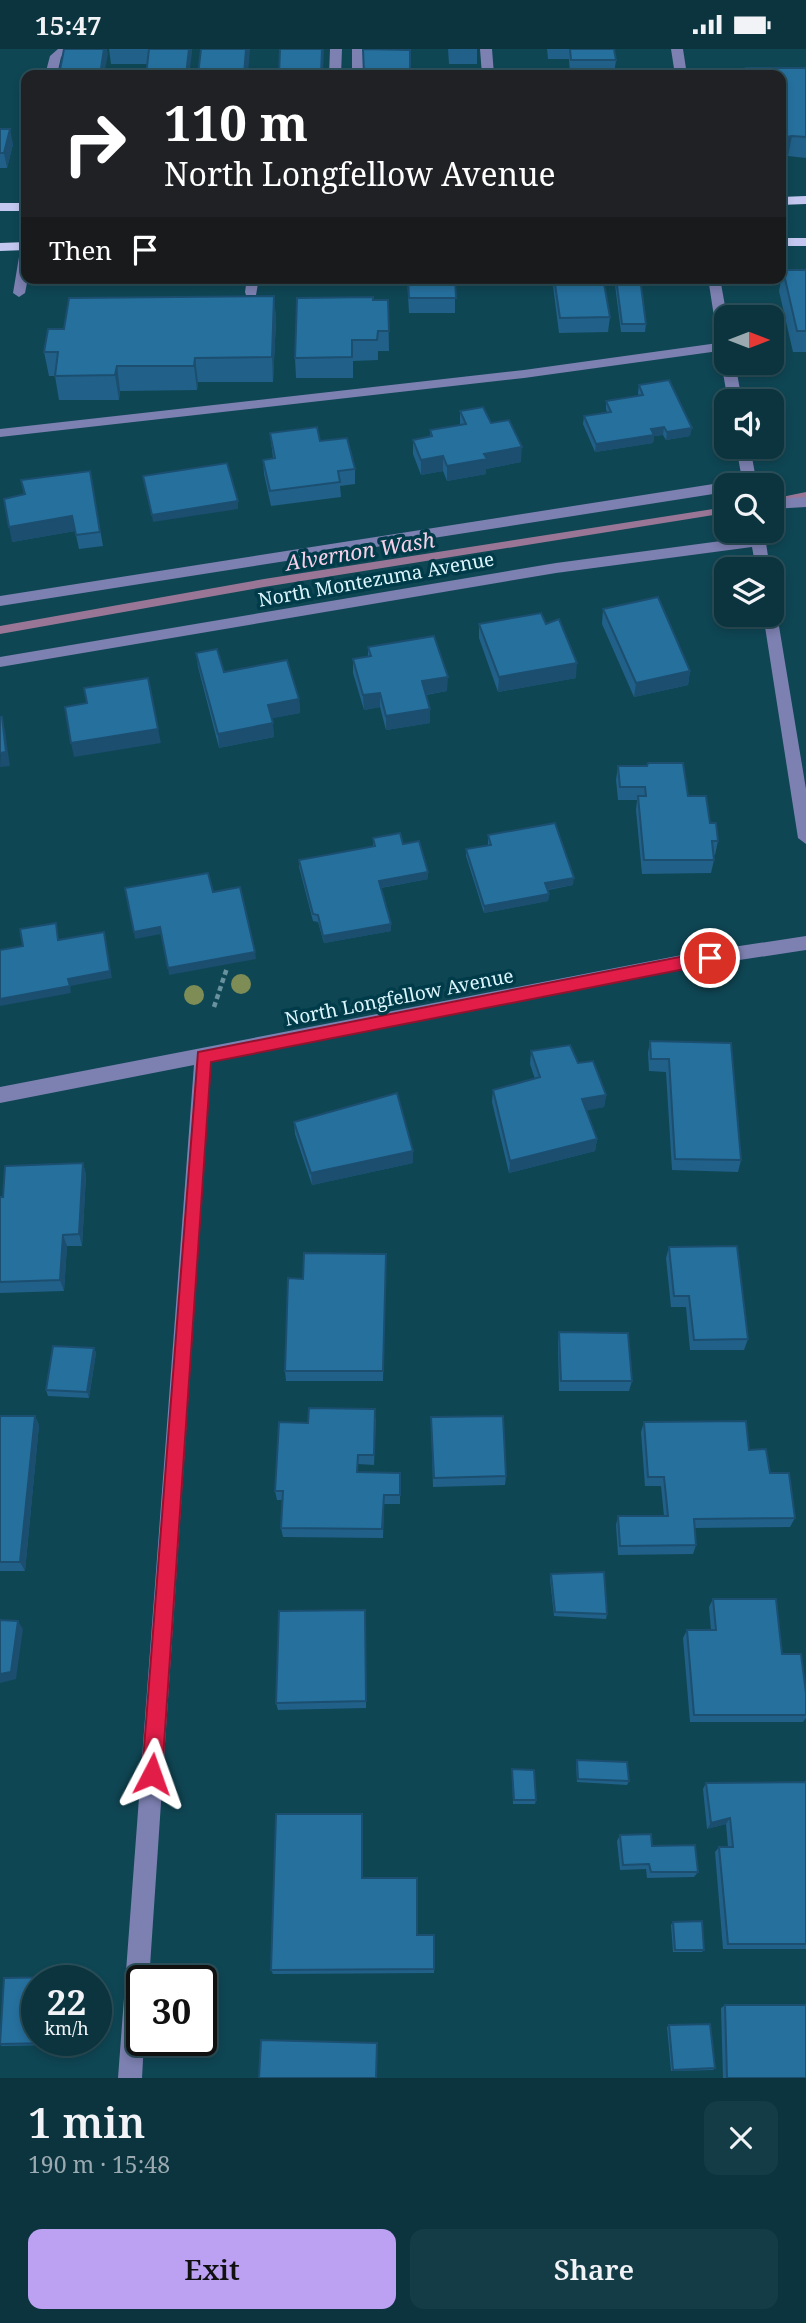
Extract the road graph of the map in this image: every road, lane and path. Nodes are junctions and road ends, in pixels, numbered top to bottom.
1 (65, 49) edge
2 (335, 49) edge
3 (358, 49) edge
4 (486, 49) edge
5 (677, 49) edge
6 (52, 70) edge
7 (335, 70) edge
8 (358, 70) edge
9 (488, 70) edge
10 (680, 70) edge
11 (806, 200) edge
12 (786, 201) edge
13 (0, 207) edge
14 (21, 207) edge
15 (786, 242) edge
16 (806, 242) edge
17 (0, 247) edge
18 (21, 248) edge
19 (21, 280) edge
20 (715, 284) edge
21 (19, 293) dead end
22 (718, 305) edge
23 (714, 350) edge
24 (0, 433) edge
25 (714, 489) edge
26 (806, 502) edge
27 (784, 503) edge
28 (714, 542) edge
29 (0, 601) edge
30 (772, 627) edge
31 (0, 662) edge
32 (806, 838) edge
33 (806, 943) edge
34 (227, 968) edge
35 (214, 1007) dead end
36 (203, 1057) junction
37 (0, 1095) edge
38 (130, 2078) edge

1 - 6 street
2 - 7 street
3 - 8 street
4 - 9 street
5 - 10 street
11 - 12 main road
13 - 14 main road
15 - 16 main road
17 - 18 main road
19 - 21 street
20 - 22 street
23 - 24 street
25 - 29 street, North Montezuma Avenue
26 - 27 street
28 - 31 street, North Montezuma Avenue
30 - 32 street
33 - 36 street, North Longfellow Avenue
34 - 35 path
36 - 37 street, North Longfellow Avenue
36 - 38 street

